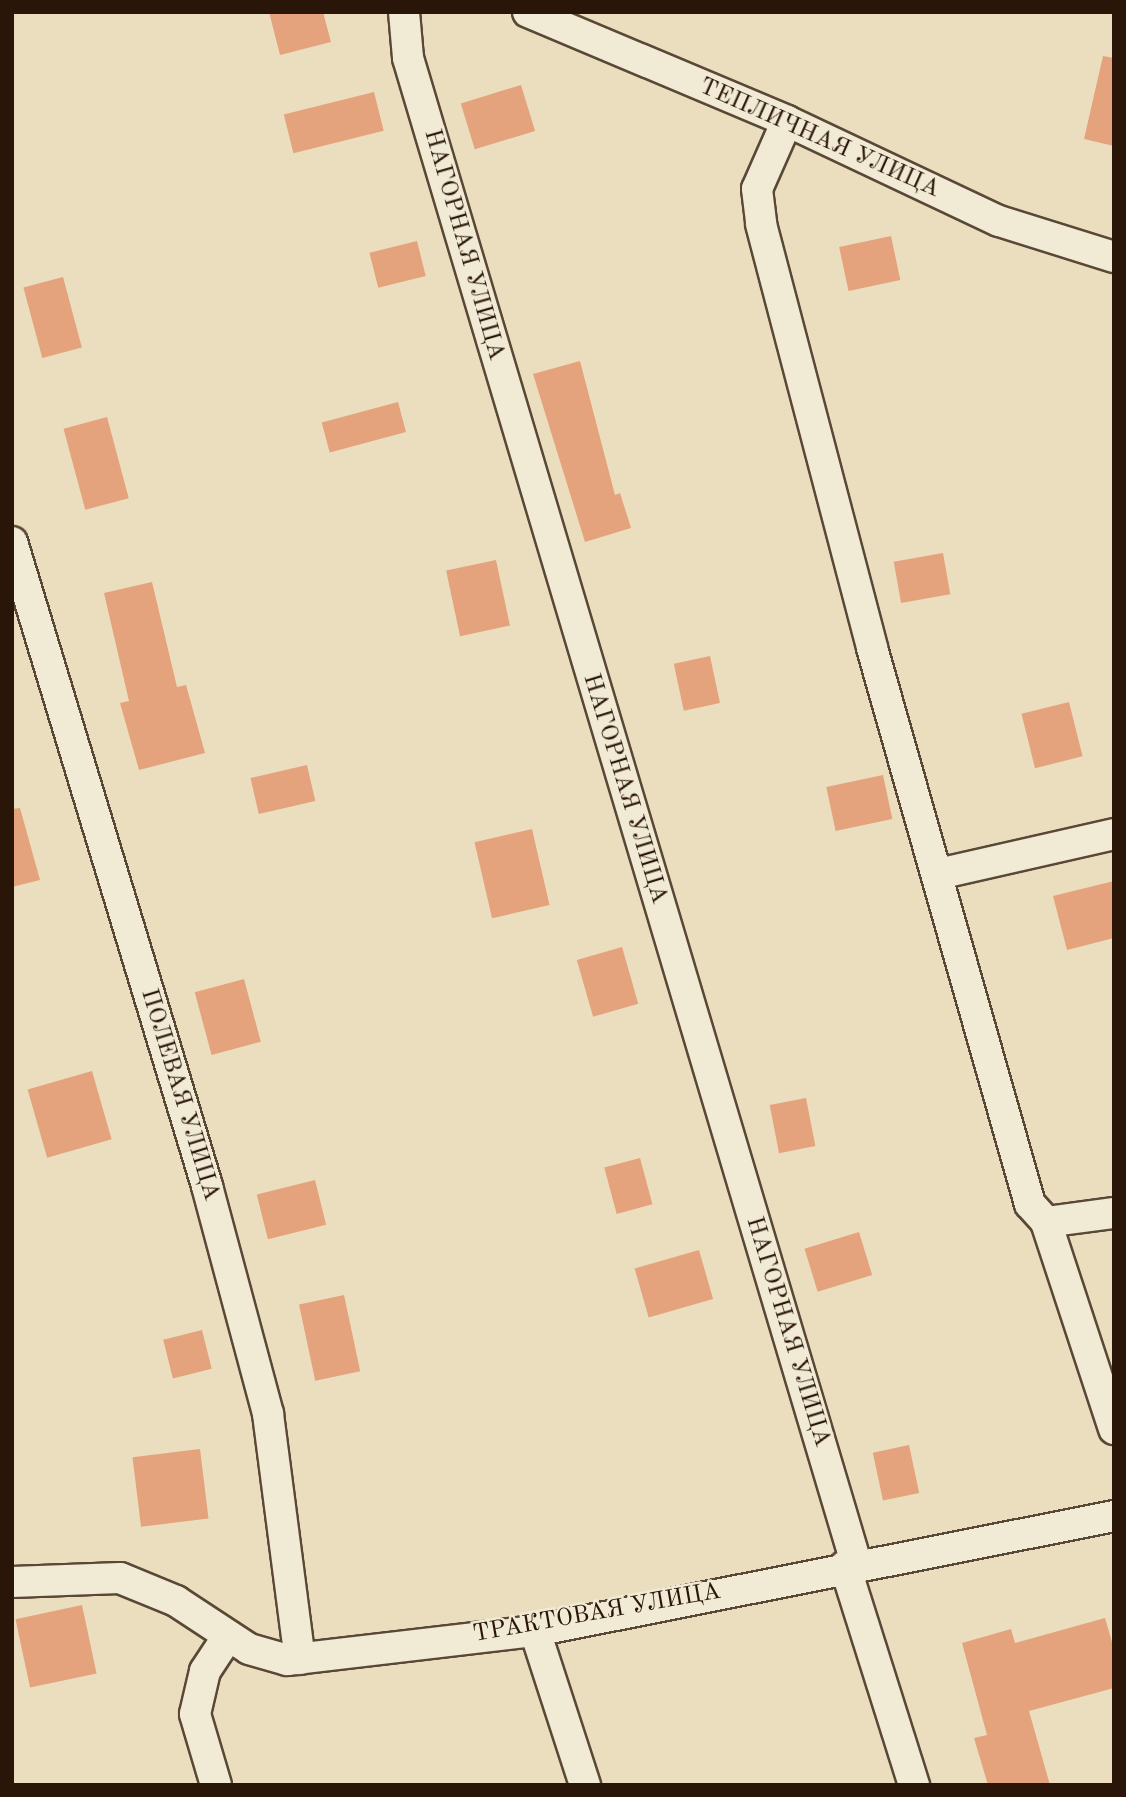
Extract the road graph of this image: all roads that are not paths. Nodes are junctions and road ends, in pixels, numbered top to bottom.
1 (404, 12) edge
2 (528, 12) edge
3 (787, 121) junction
4 (1114, 257) edge
5 (12, 542) edge
6 (1114, 834) edge
7 (938, 874) junction
8 (1114, 1213) edge
9 (1045, 1222) junction
10 (1114, 1429) edge
11 (1114, 1516) edge
12 (851, 1564) junction
13 (12, 1582) edge
14 (535, 1631) junction
15 (228, 1636) junction
16 (300, 1659) junction
17 (216, 1785) edge
18 (585, 1785) edge
19 (914, 1785) edge

1 - 12 street, НАГОРНАЯ УЛИЦА
2 - 3 street, ТЕПЛИЧНАЯ УЛИЦА
3 - 4 street, ТЕПЛИЧНАЯ УЛИЦА
3 - 7 street
5 - 16 street, ПОЛЕВАЯ УЛИЦА
6 - 7 street
7 - 9 street
8 - 9 street
9 - 10 street
11 - 12 street, ТРАКТОВАЯ УЛИЦА
12 - 14 street, ТРАКТОВАЯ УЛИЦА
12 - 19 street, НАГОРНАЯ УЛИЦА
13 - 15 street, ТРАКТОВАЯ УЛИЦА
14 - 16 street, ТРАКТОВАЯ УЛИЦА
14 - 18 street
15 - 16 street, ТРАКТОВАЯ УЛИЦА
15 - 17 street

